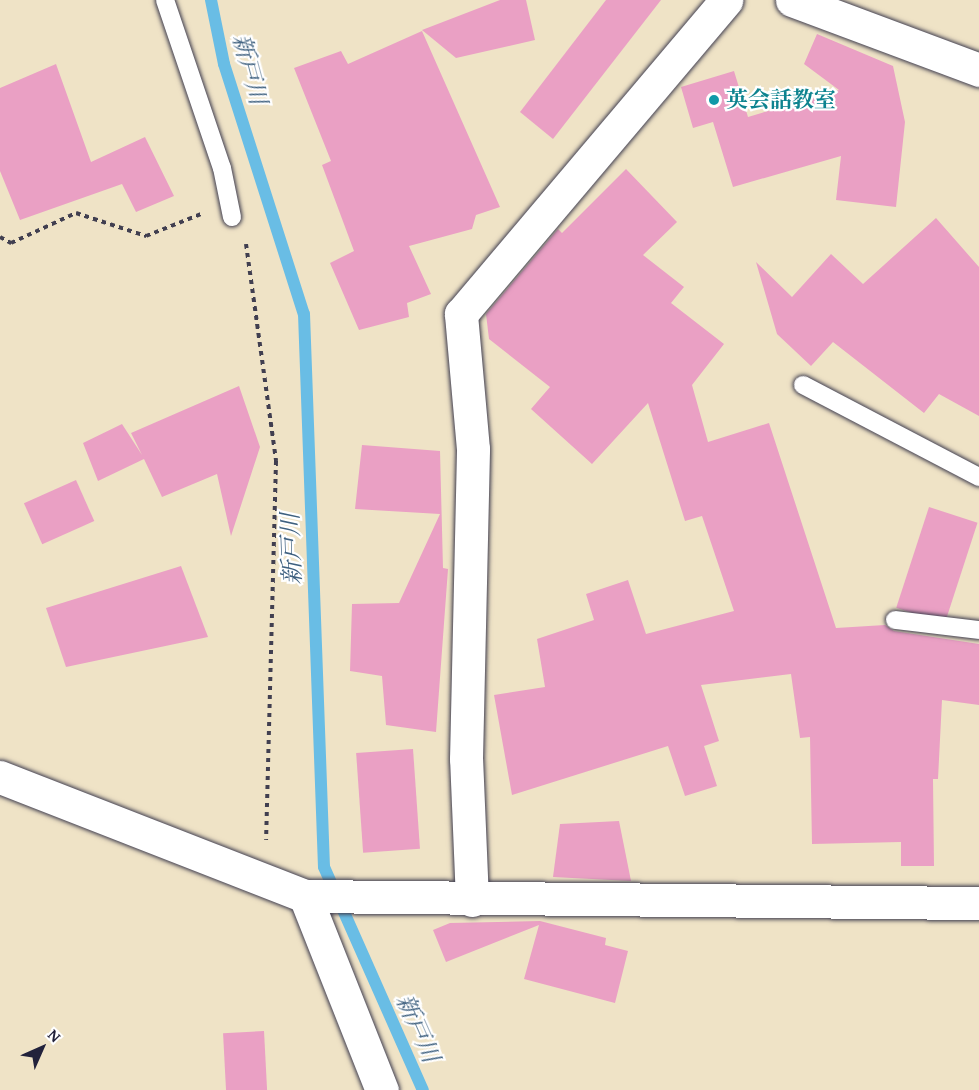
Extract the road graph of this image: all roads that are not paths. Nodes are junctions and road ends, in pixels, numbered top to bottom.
1 (165, 0) edge
2 (726, 0) edge
3 (792, 0) edge
4 (979, 70) edge
5 (232, 217) road end
6 (803, 385) dead end
7 (979, 477) edge
8 (896, 620) dead end
9 (979, 630) edge
10 (0, 777) edge
11 (308, 896) junction
12 (472, 900) junction
13 (979, 903) edge
14 (382, 1090) edge

1 - 5 lane
2 - 12 street
3 - 4 street
6 - 7 lane
8 - 9 lane
10 - 11 street
11 - 12 street
11 - 14 street
12 - 13 street

